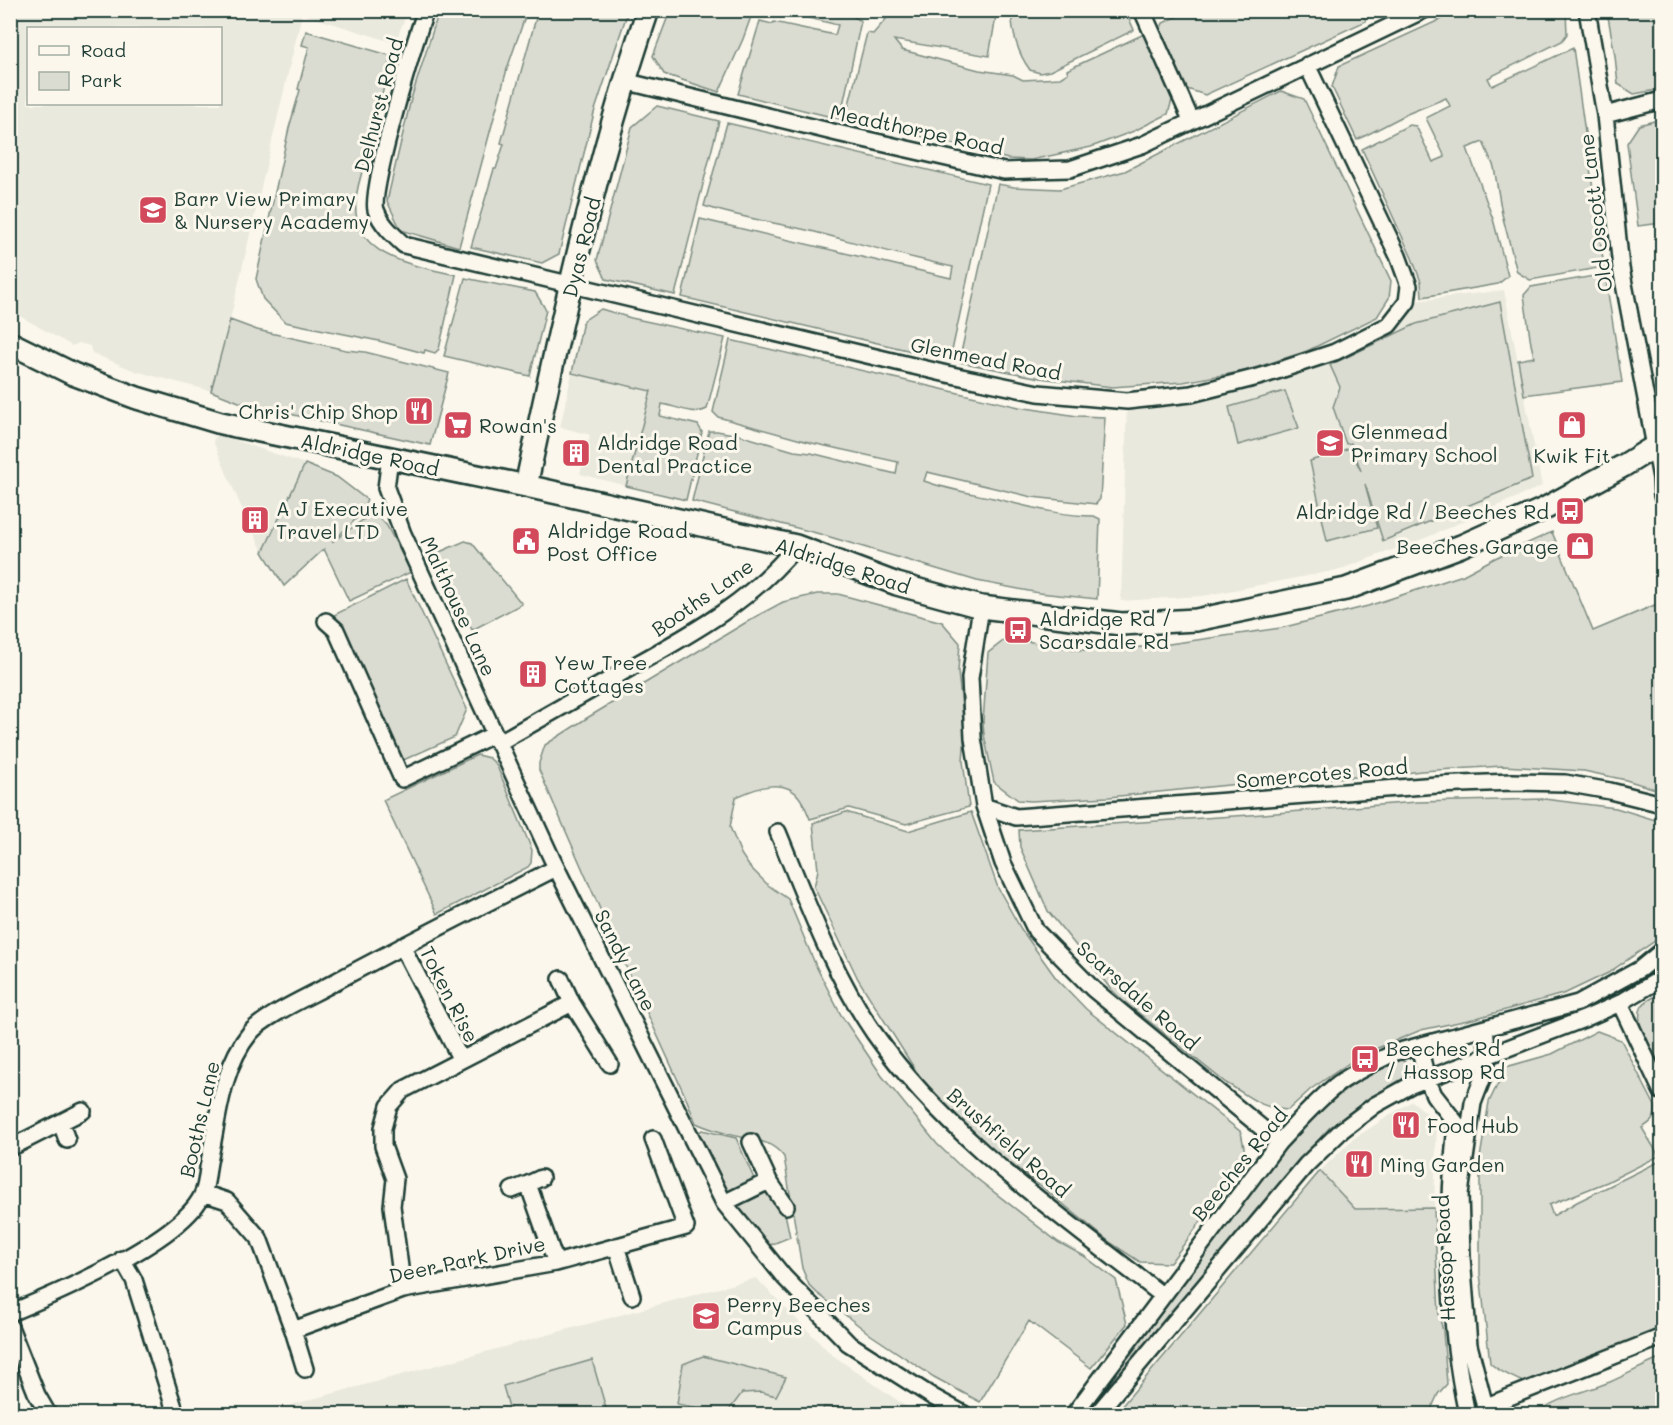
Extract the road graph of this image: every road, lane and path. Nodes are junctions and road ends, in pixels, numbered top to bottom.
1 (426, 10) edge
2 (648, 10) edge
3 (1142, 10) edge
4 (1424, 10) edge
5 (1587, 10) edge
6 (1307, 65) junction
7 (624, 81) junction
8 (1662, 100) edge
9 (1605, 115) junction
10 (1191, 120) junction
11 (570, 285) junction
12 (10, 343) edge
13 (1660, 447) edge
14 (390, 458) junction
15 (526, 486) junction
16 (1662, 496) edge
17 (796, 546) junction
18 (981, 607) junction
19 (326, 621) dead end
20 (496, 739) junction
21 (1662, 804) edge
22 (984, 806) junction
23 (778, 832) dead end
24 (556, 868) junction
25 (402, 946) junction
26 (1662, 951) edge
27 (1662, 978) edge
28 (561, 979) dead end
29 (572, 1003) junction
30 (1620, 1003) junction
31 (1485, 1029) junction
32 (1419, 1046) junction
33 (1488, 1057) junction
34 (461, 1060) junction
35 (610, 1064) dead end
36 (1427, 1079) junction
37 (1662, 1092) edge
38 (83, 1112) dead end
39 (62, 1123) junction
40 (653, 1138) dead end
41 (67, 1140) dead end
42 (751, 1142) dead end
43 (1279, 1142) junction
44 (10, 1148) edge
45 (769, 1181) junction
46 (512, 1190) dead end
47 (203, 1193) junction
48 (724, 1203) junction
49 (786, 1206) dead end
50 (616, 1246) junction
51 (122, 1259) junction
52 (556, 1263) junction
53 (403, 1290) junction
54 (632, 1296) dead end
55 (1163, 1296) junction
56 (10, 1313) edge
57 (10, 1327) edge
58 (293, 1330) junction
59 (1662, 1337) edge
60 (304, 1368) dead end
61 (1486, 1411) edge
62 (48, 1414) edge
63 (176, 1414) edge
64 (964, 1414) edge
65 (1074, 1414) edge
66 (1097, 1414) edge
67 (1467, 1414) edge

1 - 11 street, Delhurst Road
2 - 7 street, Dyas Road
3 - 10 street
4 - 6 street, Meadthorpe Road
5 - 9 street, Old Oscott Lane
6 - 10 street, Meadthorpe Road
6 - 11 street, Glenmead Road
7 - 10 street, Meadthorpe Road
7 - 11 street, Dyas Road
8 - 9 street
9 - 13 street, Old Oscott Lane
11 - 15 street, Dyas Road
12 - 14 street, Aldridge Road
13 - 16 street
13 - 18 street, Aldridge Road
14 - 15 street, Aldridge Road
14 - 20 street, Malthouse Lane
15 - 17 street, Aldridge Road
17 - 18 street, Aldridge Road
17 - 20 street, Booths Lane
18 - 22 street, Scarsdale Road
19 - 20 street, Booths Lane
20 - 24 street, Sandy Lane
21 - 22 street, Somercotes Road
22 - 43 street, Scarsdale Road
23 - 55 street, Brushfield Road
24 - 25 street, Booths Lane
24 - 48 street, Sandy Lane
25 - 34 street, Token Rise
25 - 47 street, Booths Lane
26 - 31 street, Beeches Road
27 - 30 street
28 - 29 street
29 - 34 street
29 - 35 street
30 - 33 street
30 - 37 street
31 - 32 street, Beeches Road
31 - 33 street, Hassop Road
32 - 36 street, Hassop Road
32 - 43 street, Beeches Road
33 - 36 street
33 - 61 street, Hassop Road
34 - 53 street
36 - 66 street
36 - 67 street, Hassop Road
38 - 39 street
39 - 41 street
39 - 44 street
40 - 50 street, Deer Park Drive
42 - 45 street
43 - 55 street, Beeches Road
45 - 48 street
45 - 49 street
46 - 52 street
47 - 51 street, Booths Lane
47 - 58 street
48 - 64 street, Sandy Lane
50 - 52 street, Deer Park Drive
50 - 54 street
51 - 56 street, Booths Lane
51 - 63 street
52 - 53 street, Deer Park Drive
53 - 58 street, Deer Park Drive
55 - 65 street, Beeches Road
57 - 62 street
58 - 60 street
59 - 61 street

